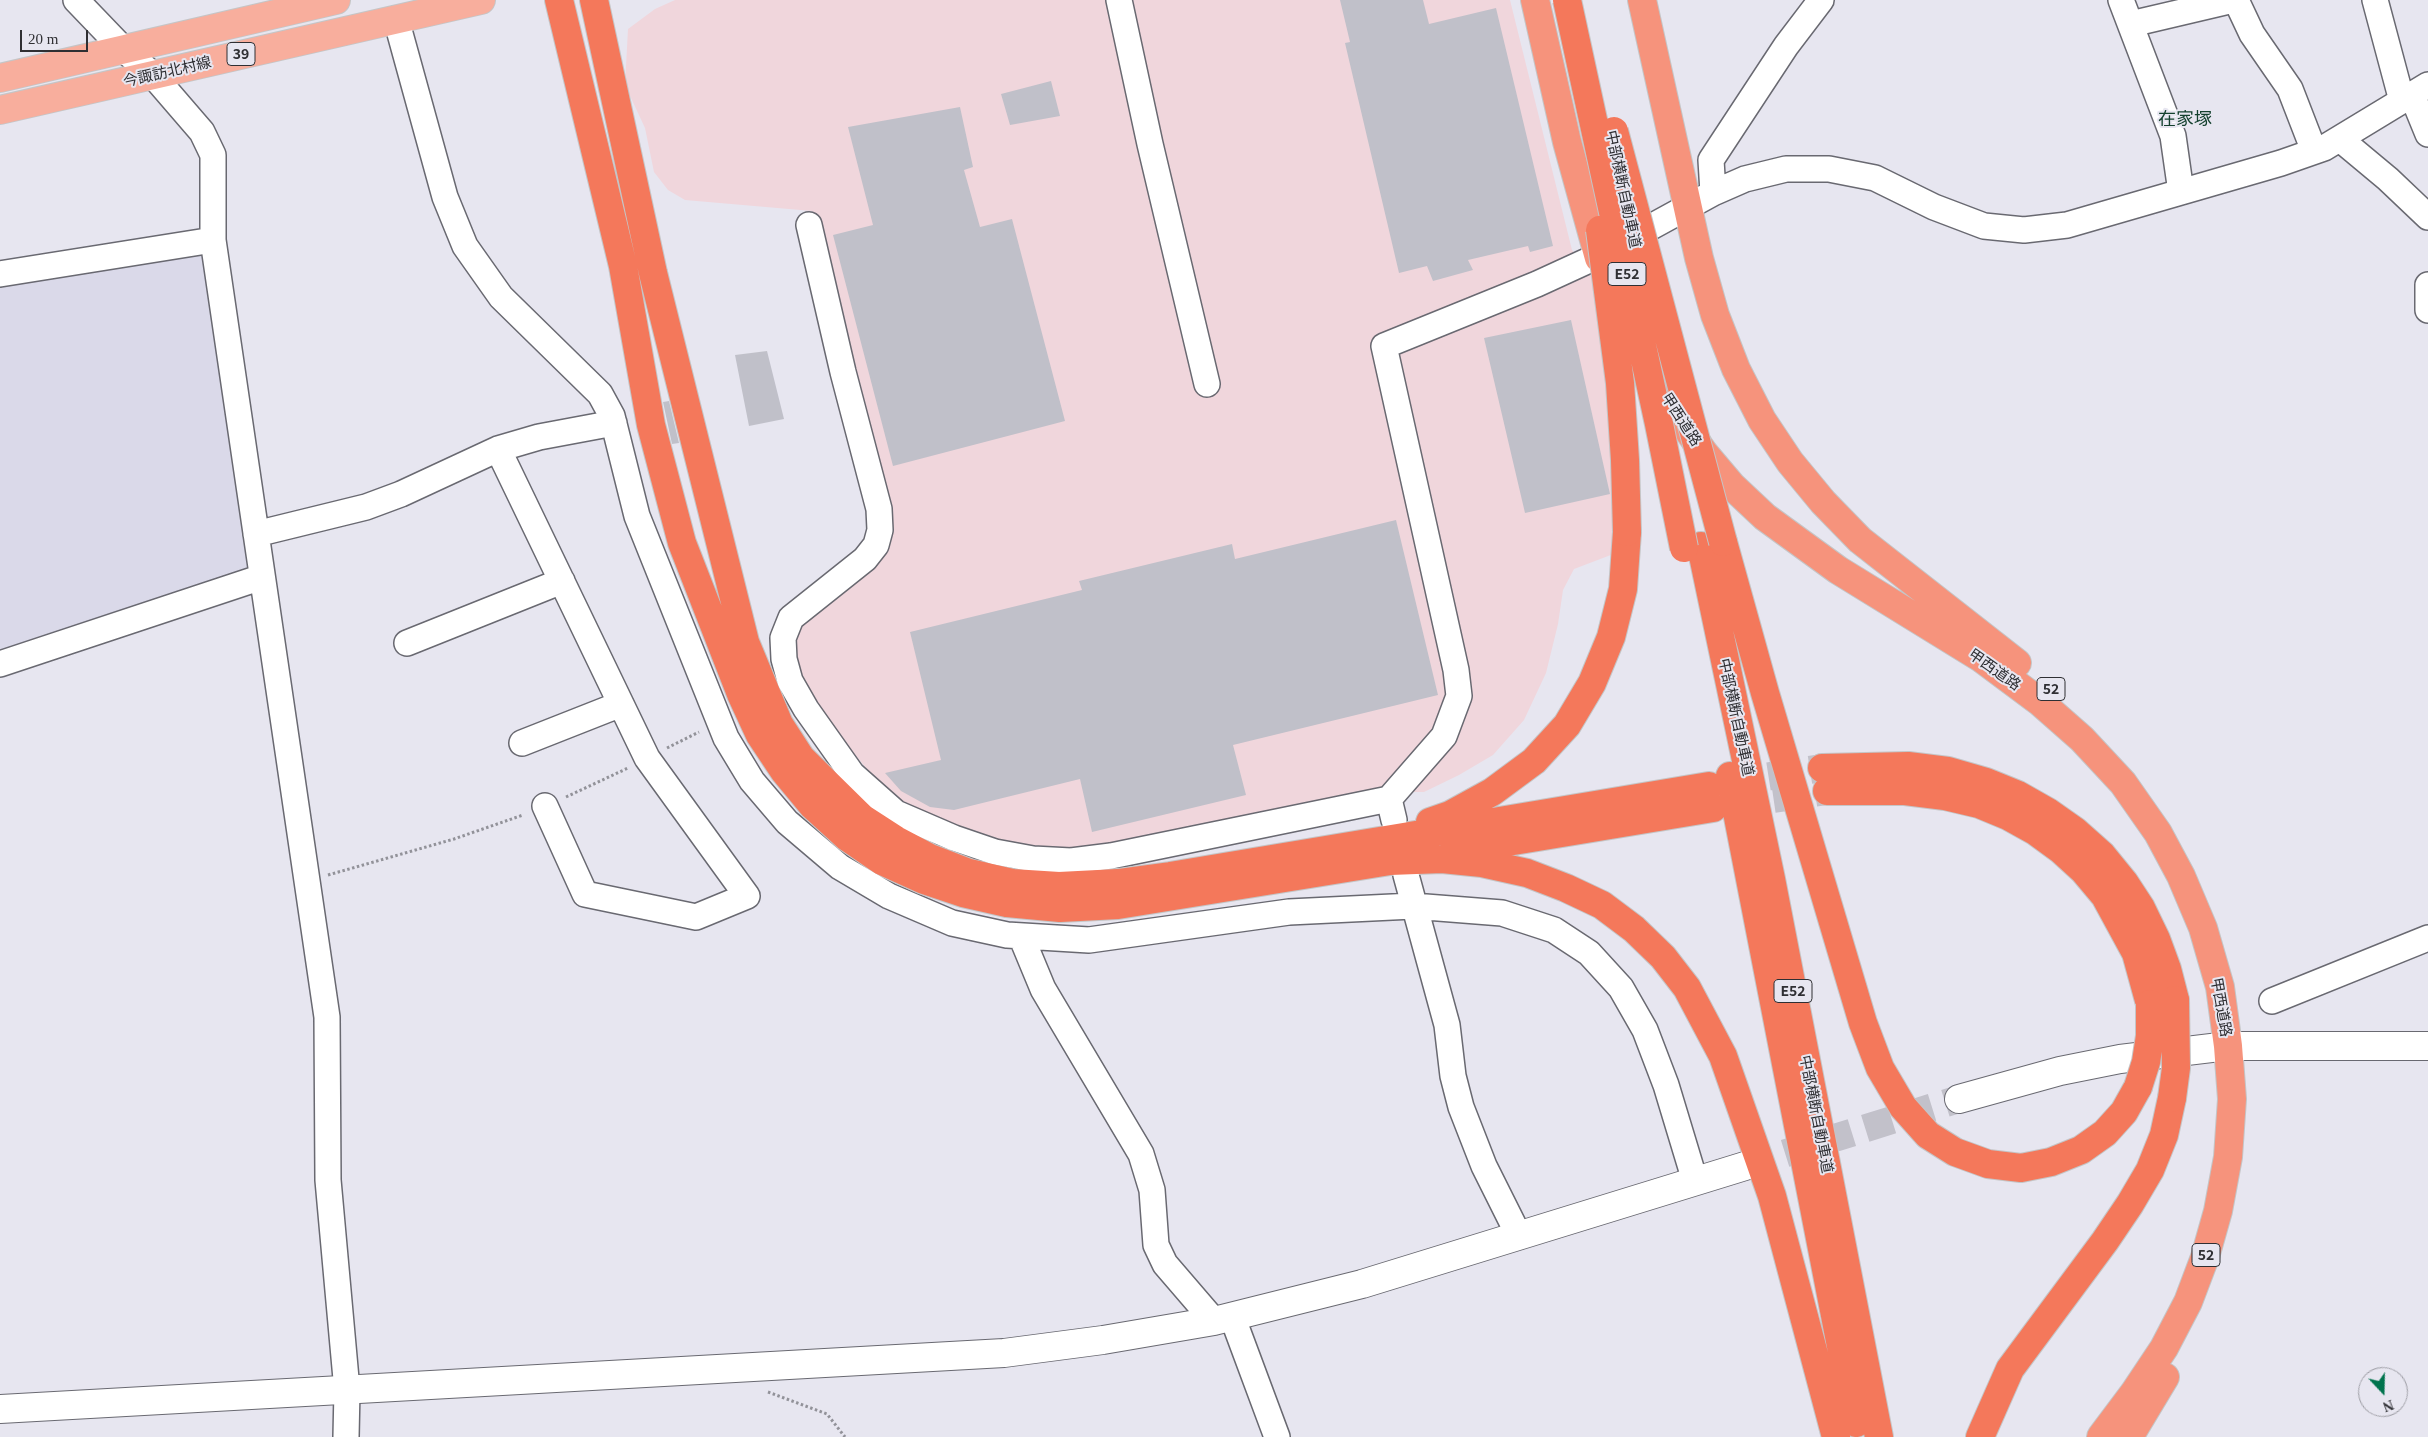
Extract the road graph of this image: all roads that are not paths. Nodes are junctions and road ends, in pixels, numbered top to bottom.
1 (76, 0) edge
2 (336, 0) edge
3 (481, 0) edge
4 (559, 0) edge
5 (594, 0) edge
6 (1119, 0) edge
7 (1535, 0) edge
8 (1554, 0) edge
9 (1566, 0) edge
10 (1582, 0) edge
11 (1642, 0) edge
12 (1821, 0) edge
13 (2121, 0) edge
14 (2235, 0) edge
15 (2375, 0) edge
16 (396, 19) junction
17 (2130, 24) junction
18 (123, 49) junction
19 (152, 74) junction
20 (0, 78) edge
21 (2414, 94) edge
22 (0, 110) edge
23 (2428, 134) edge
24 (2340, 139) junction
25 (2314, 152) junction
26 (2180, 192) junction
27 (1713, 193) junction
28 (1687, 206) junction
29 (2428, 217) edge
30 (809, 225) dead end
31 (213, 240) junction
32 (1598, 256) junction
33 (0, 274) edge
34 (2428, 286) edge
35 (2428, 310) edge
36 (1207, 384) dead end
37 (614, 423) junction
38 (498, 449) junction
39 (256, 534) junction
40 (1703, 545) junction
41 (262, 577) junction
42 (562, 581) junction
43 (407, 643) dead end
44 (0, 664) edge
45 (622, 704) junction
46 (522, 742) dead end
47 (1824, 780) tunnel mouth
48 (1711, 797) tunnel mouth
49 (545, 806) road end
50 (1393, 839) junction
51 (1413, 906) junction
52 (1021, 936) junction
53 (2428, 938) edge
54 (2272, 1001) dead end
55 (2162, 1002) junction
56 (2237, 1046) junction
57 (2428, 1046) edge
58 (1959, 1099) tunnel mouth
59 (1745, 1166) tunnel mouth
60 (1696, 1181) junction
61 (1519, 1236) junction
62 (1223, 1319) junction
63 (347, 1390) junction
64 (0, 1409) edge
65 (346, 1437) edge
66 (1277, 1437) edge
67 (1836, 1437) edge
68 (1859, 1437) edge
69 (1879, 1437) edge
70 (1980, 1437) edge
71 (2100, 1437) edge
72 (2129, 1437) edge

1 - 18 street
2 - 18 main road, 今諏訪北村線 / 39
3 - 16 main road, 今諏訪北村線 / 39
4 - 50 highway
5 - 50 highway
6 - 36 street
7 - 32 highway, 甲西道路 / 52
8 - 50 highway, bridge
9 - 40 highway, 中部横断自動車道 / E52, bridge
10 - 40 highway, 中部横断自動車道 / E52, bridge
11 - 28 highway, 甲西道路 / 52
12 - 27 street
13 - 17 street
14 - 17 street
14 - 25 street
15 - 21 street
16 - 19 main road, 今諏訪北村線 / 39
16 - 37 street
17 - 26 street
18 - 19 street
18 - 20 main road, 今諏訪北村線 / 39
19 - 22 main road, 今諏訪北村線 / 39
19 - 31 street
21 - 23 street
21 - 24 street
24 - 25 street
24 - 29 street
25 - 26 street
26 - 27 street
27 - 28 street
28 - 32 street
28 - 56 highway, 甲西道路 / 52
30 - 50 street
31 - 33 street
31 - 39 street
32 - 50 street
32 - 56 highway, 甲西道路 / 52
34 - 35 street
37 - 38 street
37 - 52 street
38 - 39 street
38 - 42 street
39 - 41 street
40 - 55 highway, bridge
40 - 68 highway, 中部横断自動車道 / E52
40 - 69 highway, 中部横断自動車道 / E52
41 - 44 street
41 - 63 street
42 - 43 street
42 - 45 street
45 - 46 street
45 - 49 street
47 - 55 highway
48 - 50 highway
50 - 51 street
50 - 67 highway
51 - 52 street
51 - 60 street
51 - 61 street
52 - 62 street
53 - 54 street
55 - 70 highway, bridge
56 - 57 street
56 - 58 street
56 - 71 highway, 甲西道路 / 52
56 - 72 highway, 甲西道路 / 52
59 - 60 street
60 - 61 street
61 - 62 street
62 - 63 street
62 - 66 street
63 - 64 street
63 - 65 street

